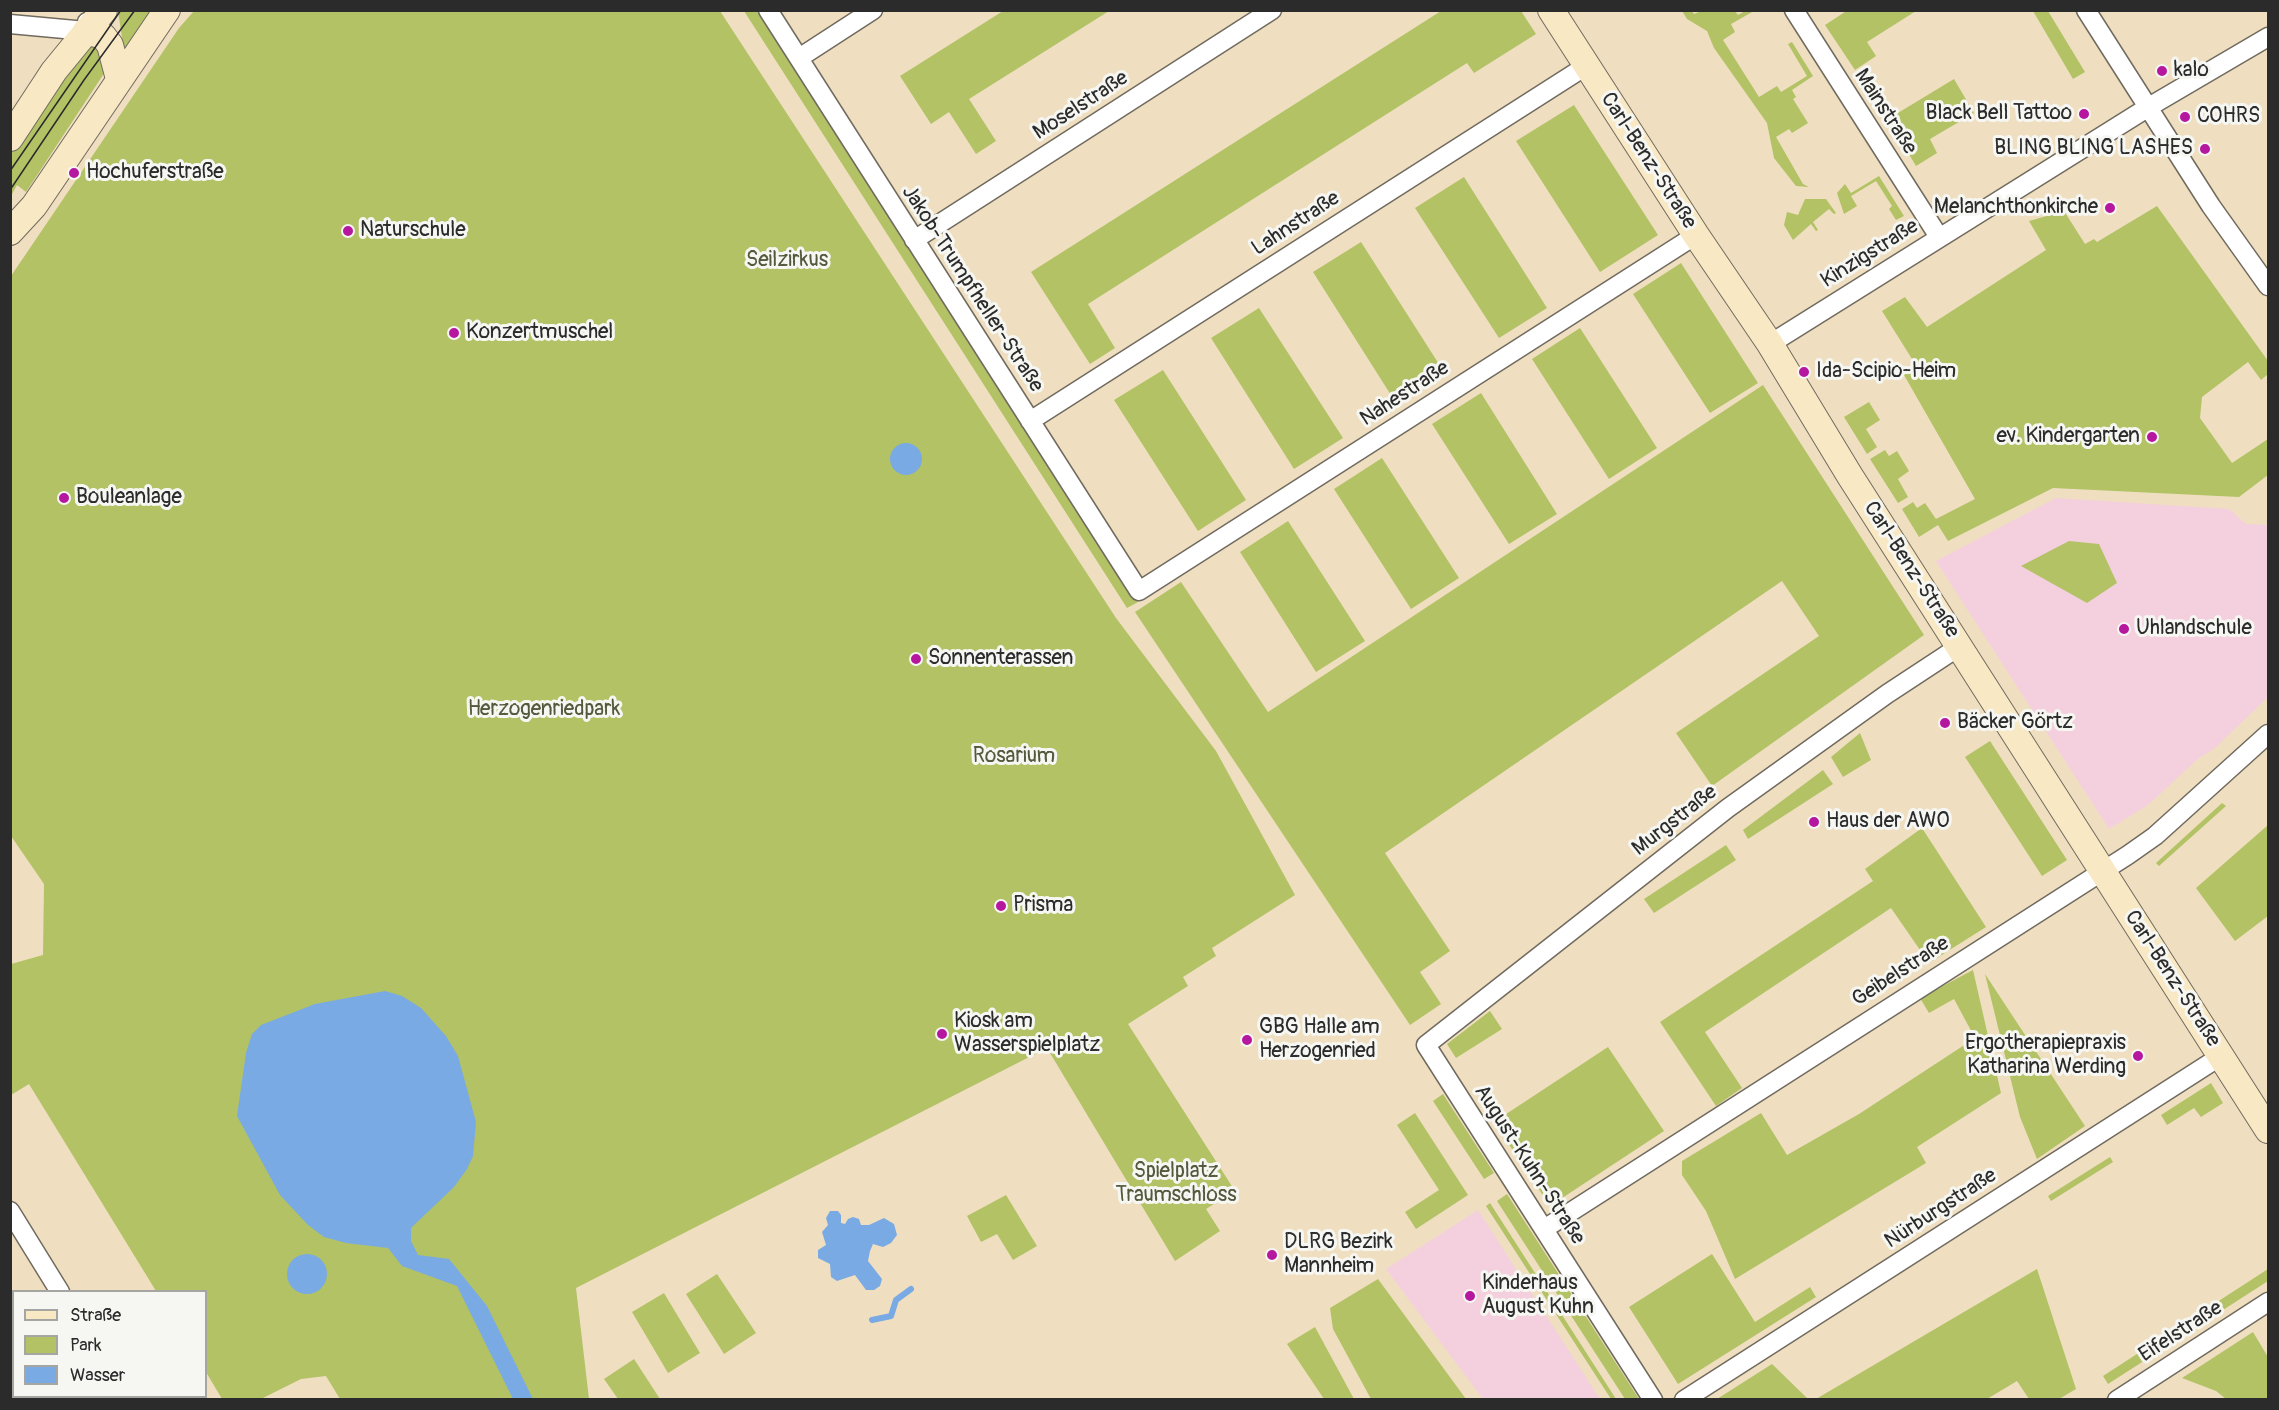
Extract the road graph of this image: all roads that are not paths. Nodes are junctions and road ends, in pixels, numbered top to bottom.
1 (104, 10) edge
2 (167, 10) edge
3 (768, 10) edge
4 (873, 10) edge
5 (1272, 10) edge
6 (1551, 10) edge
7 (1794, 10) edge
8 (2086, 10) edge
9 (87, 21) edge
10 (10, 24) edge
11 (2268, 37) edge
12 (799, 58) junction
13 (1586, 66) junction
14 (119, 79) junction
15 (2147, 108) junction
16 (10, 138) edge
17 (10, 232) edge
18 (1696, 235) junction
19 (1939, 237) junction
20 (914, 240) junction
21 (2268, 286) edge
22 (1770, 344) junction
23 (1030, 421) junction
24 (1139, 591) joint
25 (1960, 646) junction
26 (2265, 744) edge
27 (2111, 866) junction
28 (1426, 1045) joint
29 (2221, 1056) junction
30 (2268, 1130) edge
31 (10, 1211) edge
32 (1544, 1229) junction
33 (59, 1290) edge
34 (2268, 1302) edge
35 (1653, 1400) edge
36 (1684, 1400) edge
37 (2117, 1400) edge

1 - 9 street
2 - 14 street
3 - 12 street, Jakob-Trumpfheller-Straße
4 - 12 street
5 - 20 street, Moselstraße
6 - 13 street, Carl-Benz-Straße
7 - 19 street, Mainstraße
8 - 15 street
9 - 10 street
9 - 14 street
9 - 16 street
11 - 15 street, Kinzigstraße
12 - 20 street, Jakob-Trumpfheller-Straße
13 - 18 street, Carl-Benz-Straße
13 - 23 street, Lahnstraße
14 - 17 street
15 - 19 street, Kinzigstraße
15 - 21 street
18 - 22 street, Carl-Benz-Straße
18 - 24 street, Nahestraße
19 - 22 street, Kinzigstraße
20 - 23 street, Jakob-Trumpfheller-Straße
22 - 25 street, Carl-Benz-Straße
23 - 24 street, Jakob-Trumpfheller-Straße
25 - 27 street, Carl-Benz-Straße
25 - 28 street, Murgstraße
26 - 27 street, Geibelstraße
27 - 29 street, Carl-Benz-Straße
27 - 32 street, Geibelstraße
28 - 32 street, August-Kuhn-Straße
29 - 30 street, Carl-Benz-Straße
29 - 36 street, Nürburgstraße
31 - 33 street
32 - 35 street, August-Kuhn-Straße
34 - 37 street, Eifelstraße

